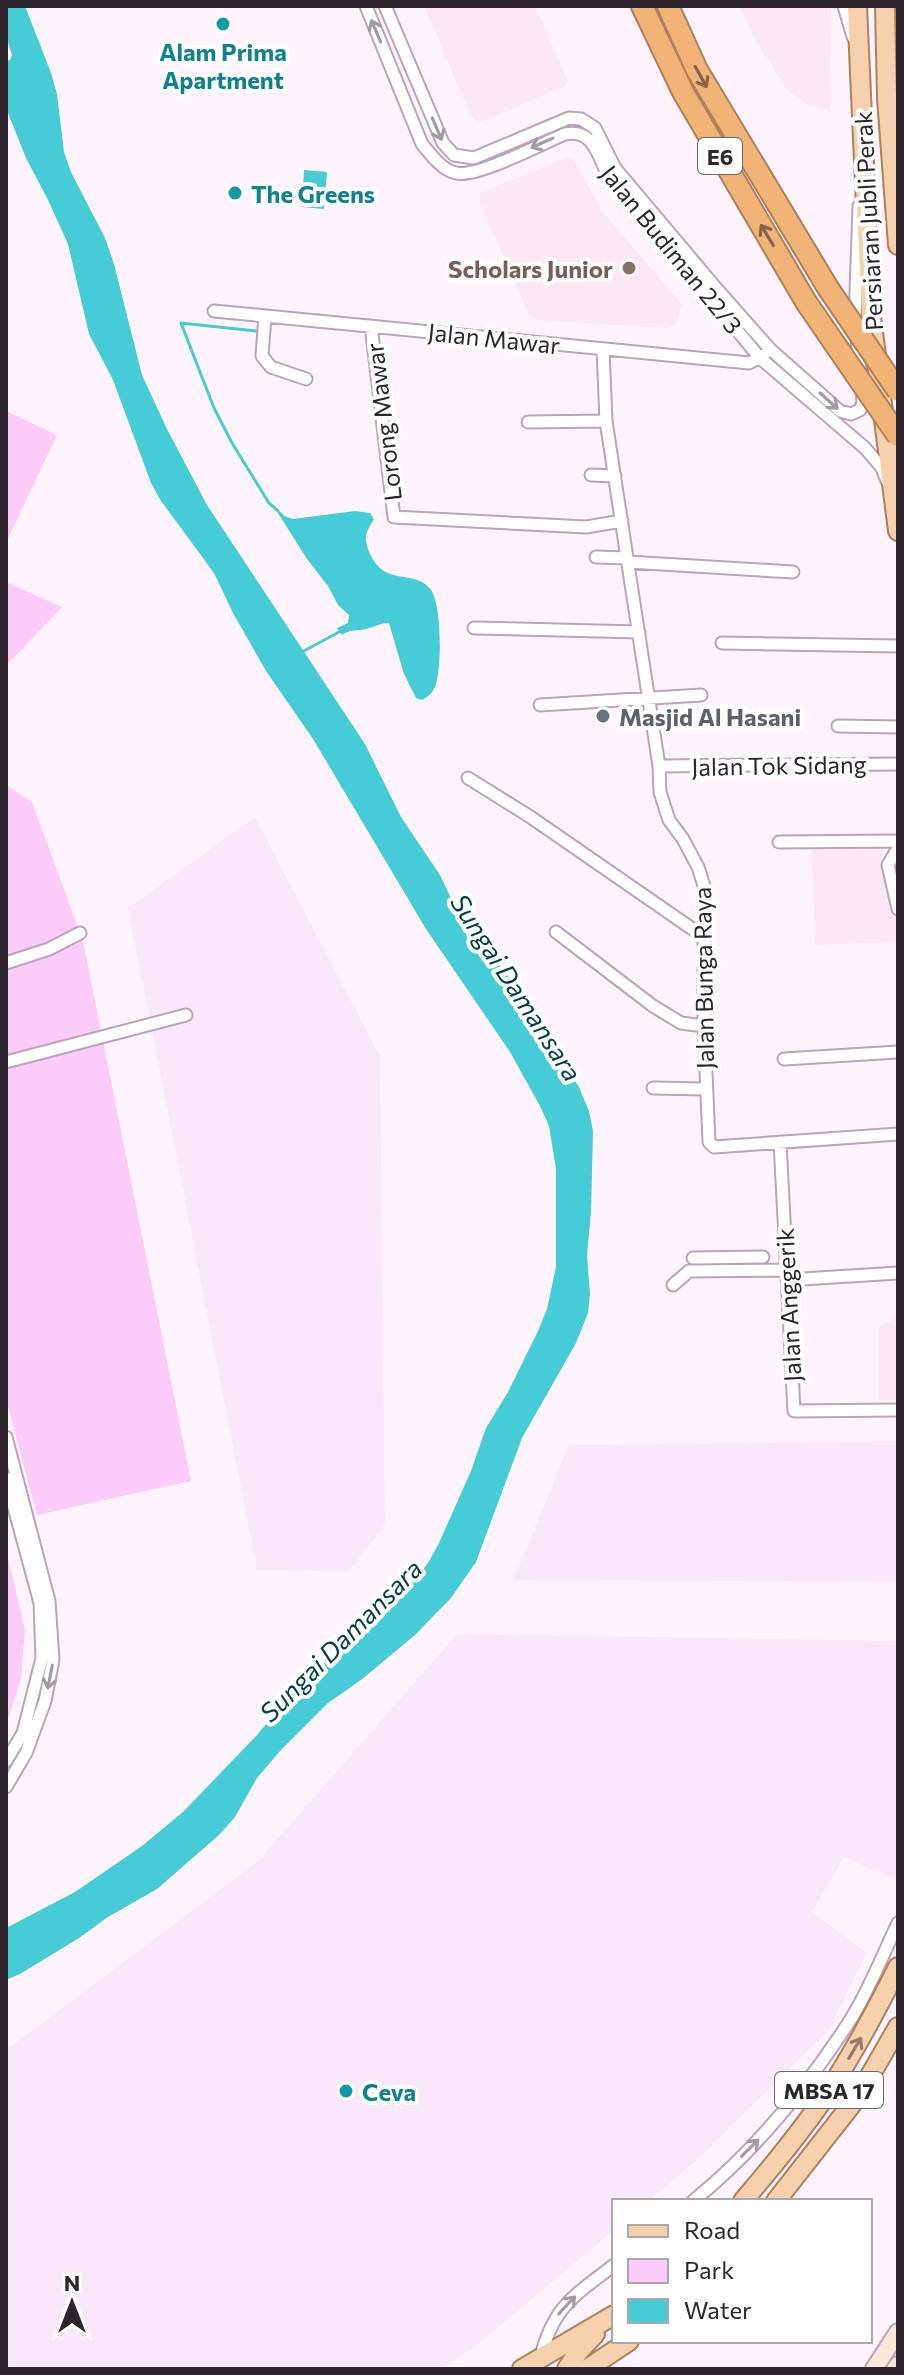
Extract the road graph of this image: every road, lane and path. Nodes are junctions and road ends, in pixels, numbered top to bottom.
1 (366, 6) edge
2 (385, 6) edge
3 (642, 6) edge
4 (668, 6) edge
5 (844, 6) edge
6 (857, 6) edge
7 (885, 6) edge
8 (858, 57) junction
9 (892, 98) edge
10 (864, 146) junction
11 (898, 245) edge
12 (214, 311) dead end
13 (265, 316) junction
14 (371, 326) junction
15 (603, 349) junction
16 (770, 349) junction
17 (760, 358) junction
18 (306, 379) dead end
19 (898, 391) edge
20 (606, 421) junction
21 (528, 422) dead end
22 (898, 436) edge
23 (591, 475) dead end
24 (615, 476) junction
25 (895, 500) junction
26 (622, 521) junction
27 (898, 531) edge
28 (596, 557) dead end
29 (628, 560) junction
30 (793, 572) dead end
31 (474, 628) dead end
32 (639, 632) junction
33 (722, 643) dead end
34 (898, 646) edge
35 (701, 695) dead end
36 (649, 699) junction
37 (540, 705) dead end
38 (838, 726) dead end
39 (898, 727) edge
40 (898, 764) edge
41 (659, 766) junction
42 (468, 778) dead end
43 (898, 841) edge
44 (779, 842) dead end
45 (898, 848) edge
46 (898, 909) edge
47 (556, 932) dead end
48 (80, 933) dead end
49 (704, 937) junction
50 (6, 963) edge
51 (186, 1015) dead end
52 (704, 1026) junction
53 (898, 1052) edge
54 (784, 1059) dead end
55 (6, 1062) edge
56 (653, 1088) dead end
57 (705, 1089) junction
58 (898, 1134) edge
59 (780, 1142) junction
60 (763, 1257) dead end
61 (693, 1258) dead end
62 (744, 1258) junction
63 (744, 1271) junction
64 (898, 1273) edge
65 (787, 1275) junction
66 (673, 1285) dead end
67 (898, 1410) edge
68 (6, 1437) edge
69 (6, 1478) edge
70 (6, 1761) edge
71 (6, 1787) edge
72 (898, 1923) edge
73 (898, 1967) edge
74 (898, 2027) edge
75 (696, 2199) edge
76 (745, 2199) edge
77 (778, 2199) edge
78 (612, 2267) edge
79 (612, 2316) edge
80 (612, 2317) edge
81 (898, 2332) edge
82 (627, 2343) edge
83 (540, 2359) junction
84 (606, 2361) edge
85 (522, 2369) edge
86 (567, 2369) edge
87 (587, 2369) edge
88 (874, 2369) edge

17 -> 1 street, Jalan Budiman 22/3
2 -> 16 street, Jalan Budiman 22/3
22 -> 3 highway, E6, bridge
4 -> 19 highway, E6, bridge
5 - 8 street
6 - 8 main road, Persiaran Jubli Perak
7 - 9 main road, Persiaran Jubli Perak
8 - 10 main road, Persiaran Jubli Perak
9 - 11 main road, Persiaran Jubli Perak
16 -> 10 street
10 - 25 main road, Persiaran Jubli Perak
12 - 13 street, Jalan Mawar
13 - 14 street, Jalan Mawar
13 - 18 street
14 - 15 street, Jalan Mawar
14 - 26 street, Lorong Mawar
15 - 17 street, Jalan Mawar
15 - 20 street, Jalan Bunga Raya
16 - 17 street
17 - 25 street
20 - 21 street
20 - 24 street, Jalan Bunga Raya
23 - 24 street
24 - 26 street, Jalan Bunga Raya
25 - 27 main road, Persiaran Jubli Perak
26 - 29 street, Jalan Bunga Raya
28 - 29 street
29 - 30 street
29 - 32 street, Jalan Bunga Raya
31 - 32 street
32 - 36 street, Jalan Bunga Raya
33 - 34 street
35 - 36 street
36 - 37 street
36 - 41 street, Jalan Bunga Raya
38 - 39 street
40 - 41 street, Jalan Tok Sidang
41 - 49 street, Jalan Bunga Raya
42 - 49 street
43 - 44 street
45 - 46 street
47 - 52 street
48 - 50 street
49 - 52 street, Jalan Bunga Raya
51 - 55 street
52 - 57 street, Jalan Bunga Raya
53 - 54 street
56 - 57 street
57 - 59 street, Jalan Bunga Raya
58 - 59 street, Jalan Bunga Raya
59 - 65 street, Jalan Anggerik
60 - 62 street
61 - 62 street
62 - 63 street
63 - 65 street
63 - 66 street
64 - 65 street
65 - 67 street, Jalan Anggerik
68 -> 71 street
69 - 70 street
75 -> 72 street
76 -> 73 main road, MBSA 17
74 - 77 main road, MBSA 17
83 -> 78 street
79 - 83 main road
80 - 86 main road
81 - 88 street
82 - 84 main road
83 - 85 main road
84 - 87 main road

